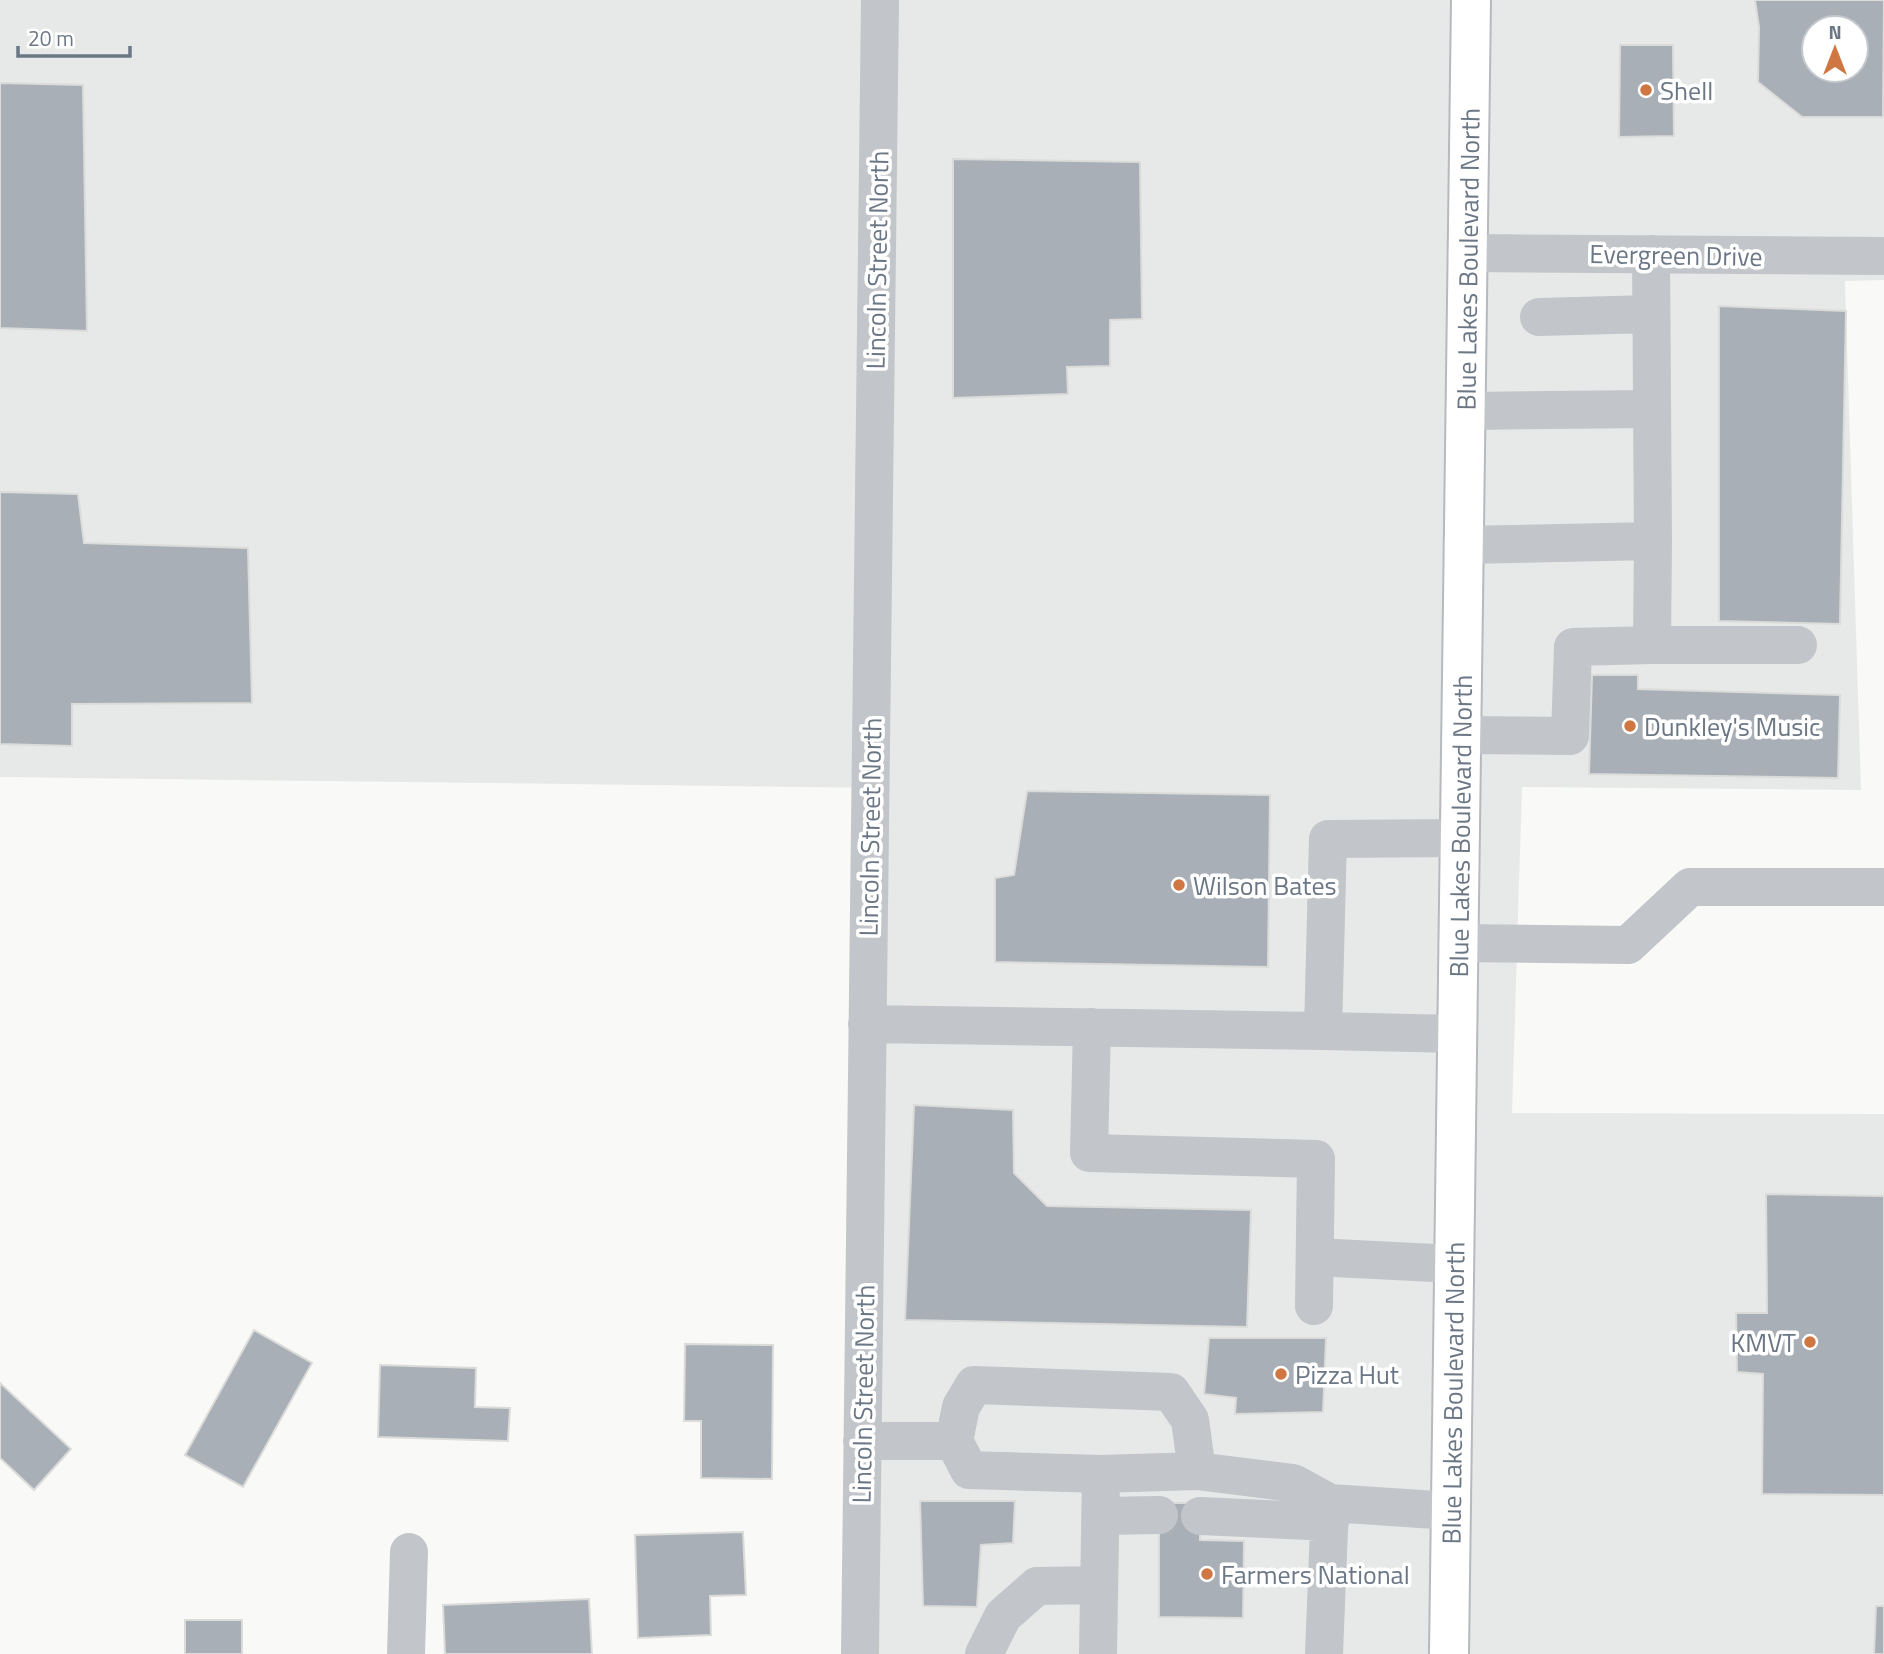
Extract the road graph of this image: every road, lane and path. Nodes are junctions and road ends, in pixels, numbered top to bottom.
1 (880, 0) edge
2 (1471, 0) edge
3 (1467, 253) junction
4 (1651, 254) junction
5 (1884, 256) edge
6 (1651, 314) junction
7 (1539, 317) dead end
8 (1652, 409) junction
9 (1465, 411) junction
10 (1653, 541) junction
11 (1463, 545) junction
12 (1652, 645) junction
13 (1798, 645) dead end
14 (1461, 735) junction
15 (1460, 838) junction
16 (1884, 887) edge
17 (1458, 943) junction
18 (867, 1024) junction
19 (1092, 1027) junction
20 (1323, 1031) junction
21 (1457, 1034) junction
22 (1315, 1258) junction
23 (1454, 1264) junction
24 (1314, 1306) dead end
25 (862, 1441) junction
26 (954, 1441) junction
27 (1197, 1471) junction
28 (1101, 1474) junction
29 (1451, 1511) junction
30 (1330, 1512) junction
31 (1158, 1515) dead end
32 (1101, 1516) junction
33 (1200, 1516) dead end
34 (409, 1552) dead end
35 (1099, 1585) junction
36 (406, 1654) edge
37 (860, 1654) edge
38 (984, 1654) edge
39 (1098, 1654) edge
40 (1324, 1654) edge
41 (1449, 1654) edge

1 - 18 street, Lincoln Street North
2 - 3 main road, Blue Lakes Boulevard North
3 - 4 street, Evergreen Drive
3 - 9 main road, Blue Lakes Boulevard North
4 - 5 street, Evergreen Drive
4 - 6 street
6 - 7 street
6 - 8 street
8 - 9 street
8 - 10 street
9 - 11 main road, Blue Lakes Boulevard North
10 - 11 street
10 - 12 street
11 - 14 main road, Blue Lakes Boulevard North
12 - 13 street
12 - 14 street
14 - 15 main road, Blue Lakes Boulevard North
15 - 17 main road, Blue Lakes Boulevard North
15 - 20 street
16 - 17 street
17 - 21 main road, Blue Lakes Boulevard North
18 - 19 street
18 - 25 street, Lincoln Street North
19 - 20 street
19 - 22 street
20 - 21 street
21 - 23 main road, Blue Lakes Boulevard North
22 - 23 street
22 - 24 street
23 - 29 main road, Blue Lakes Boulevard North
25 - 26 street
25 - 37 street, Lincoln Street North
26 - 27 street
26 - 28 street
27 - 28 street
27 - 30 street
28 - 32 street
29 - 30 street
29 - 41 main road, Blue Lakes Boulevard North
30 - 33 street
30 - 40 street
31 - 32 street
32 - 35 street
34 - 36 street
35 - 38 street
35 - 39 street

